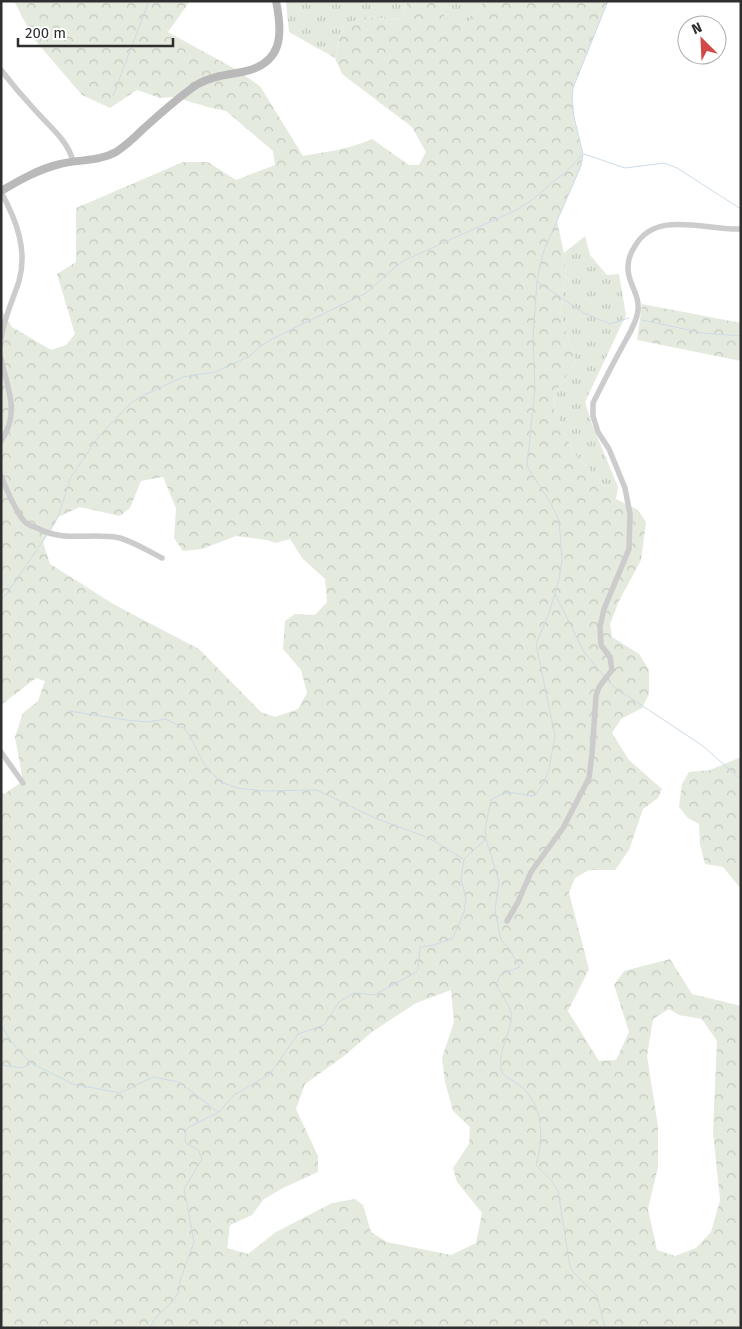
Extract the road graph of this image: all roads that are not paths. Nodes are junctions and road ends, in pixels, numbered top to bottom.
1 (276, 1) edge
2 (1, 70) edge
3 (73, 162) junction
4 (1, 191) edge
5 (741, 229) edge
6 (1, 338) edge
7 (1, 358) edge
8 (1, 441) edge
9 (1, 476) edge
10 (162, 558) dead end
11 (1, 752) edge
12 (23, 783) dead end
13 (507, 921) dead end

1 - 3 main road
2 - 3 street
3 - 4 main road
4 - 6 street
5 - 13 street
7 - 8 street
9 - 10 street
11 - 12 street

